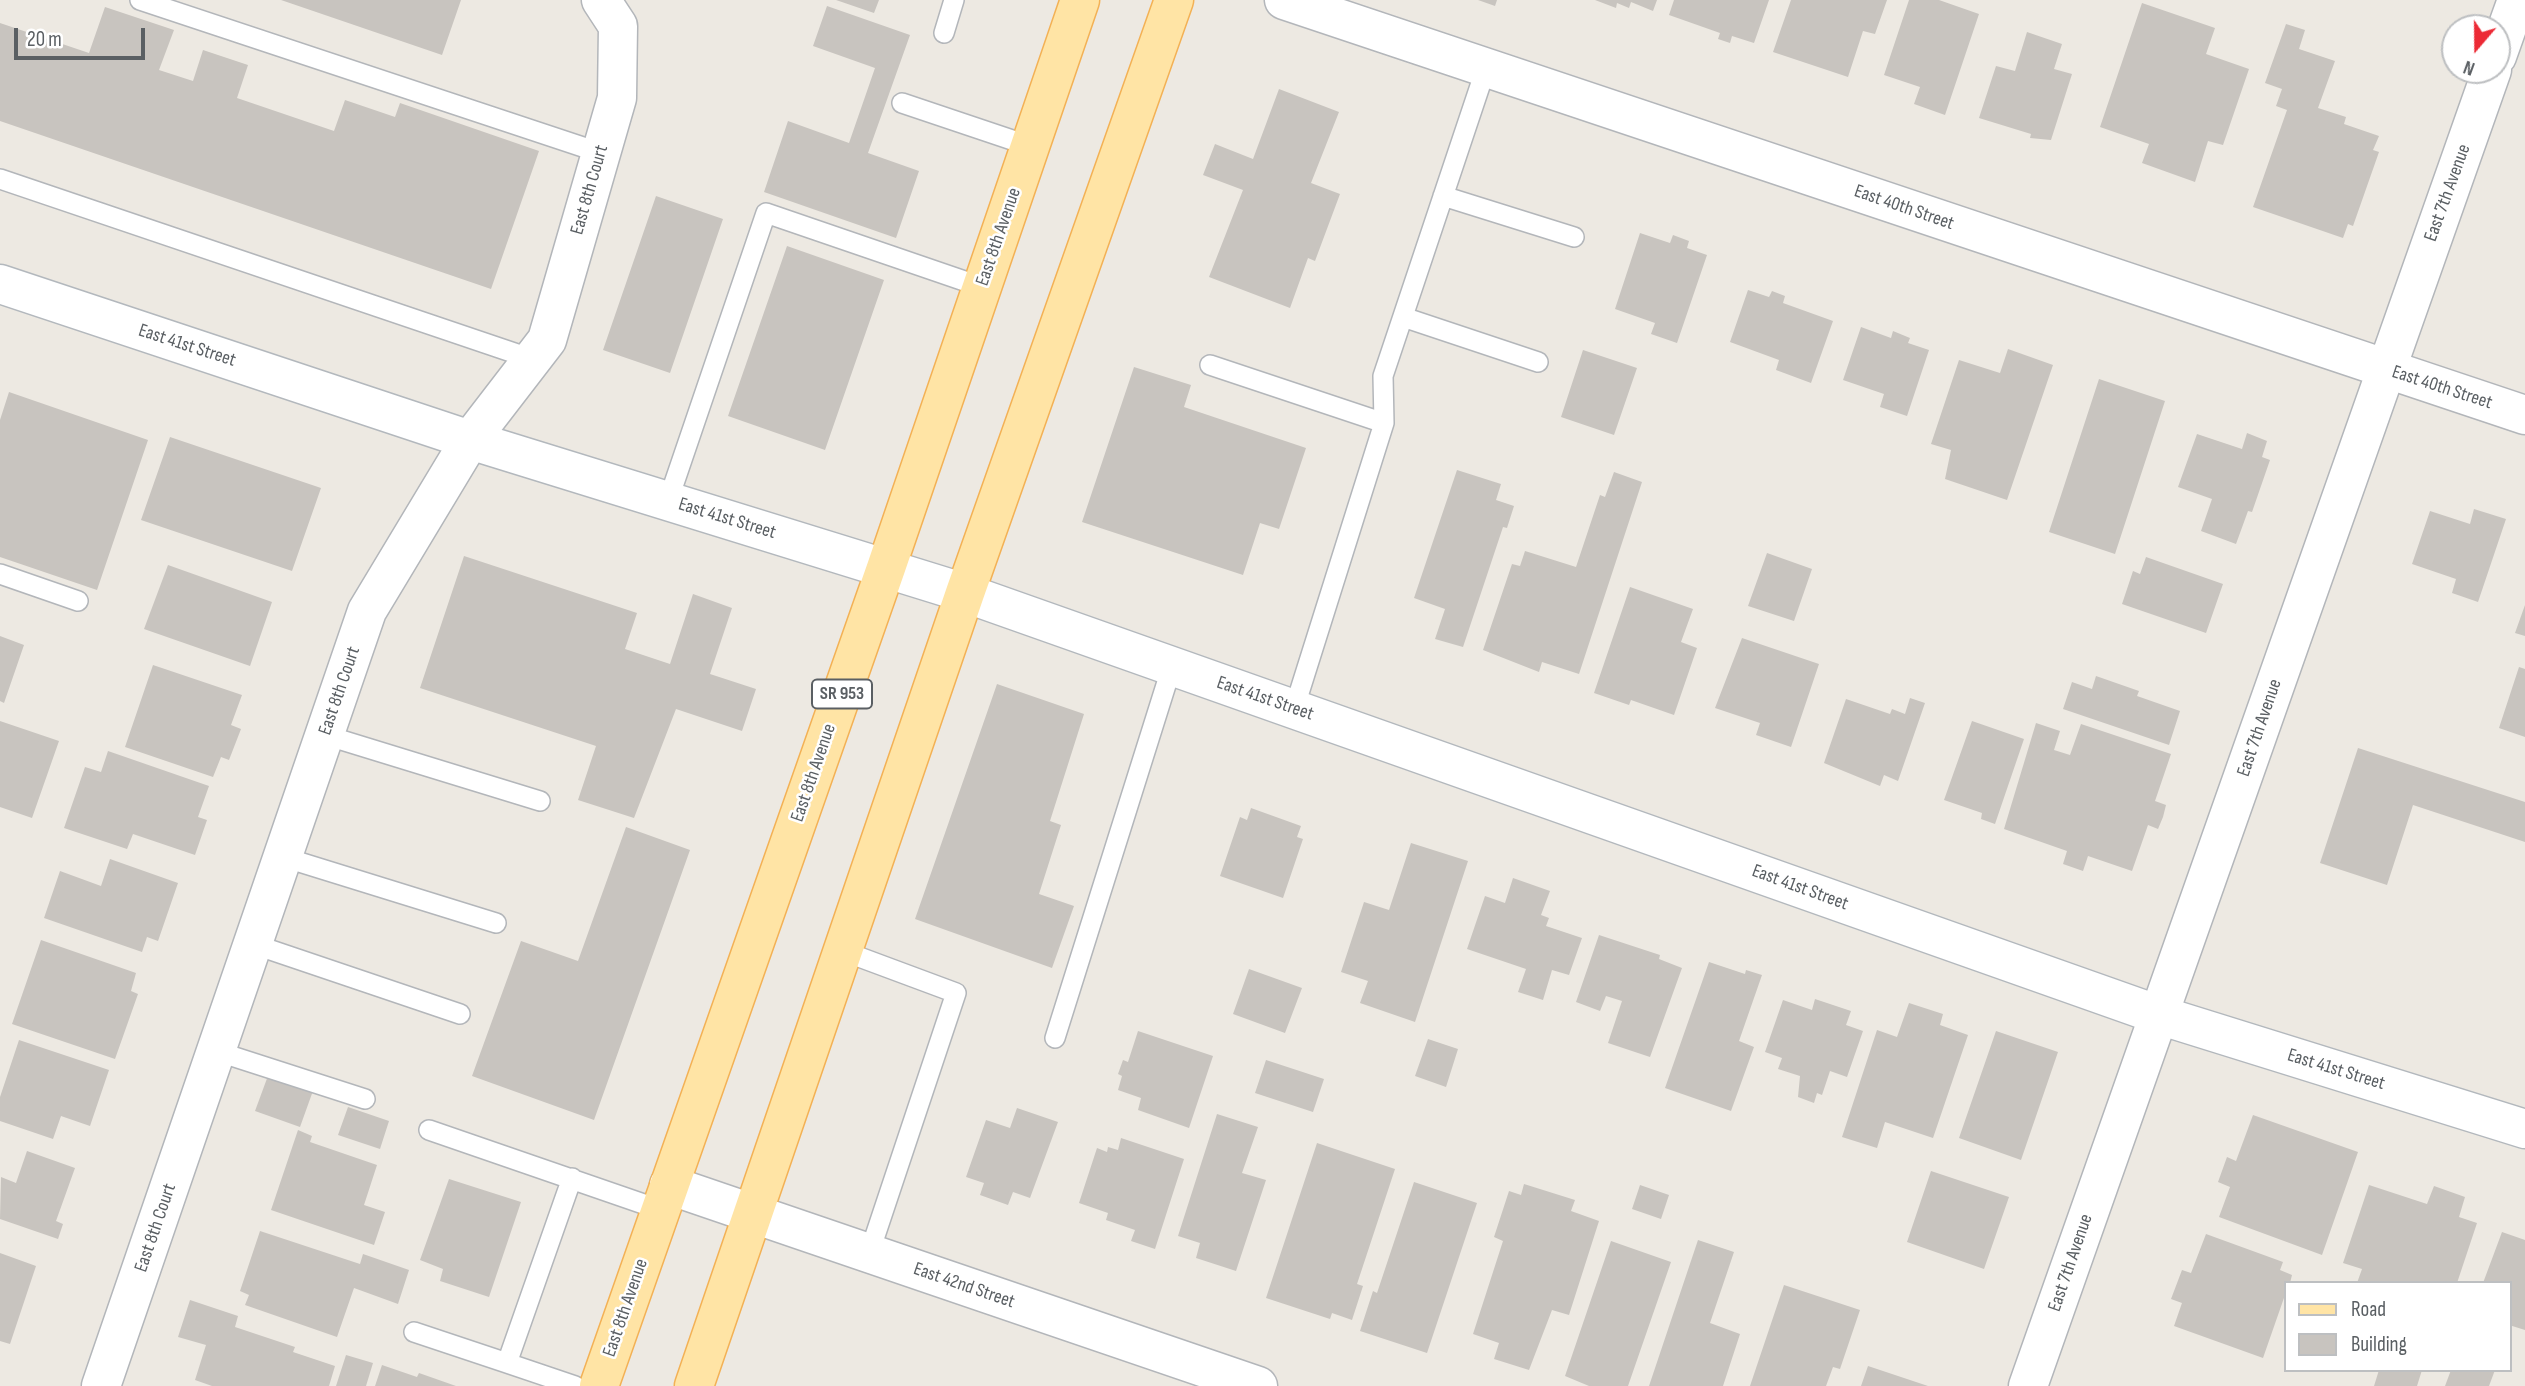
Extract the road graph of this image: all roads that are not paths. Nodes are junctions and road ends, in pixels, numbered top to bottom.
1 (140, 0) edge
2 (954, 0) edge
3 (1080, 0) edge
4 (1174, 0) edge
5 (1284, 0) edge
6 (2517, 0) edge
7 (609, 13) edge
8 (2511, 17) edge
9 (944, 33) dead end
10 (1486, 68) junction
11 (2487, 84) edge
12 (902, 103) dead end
13 (1030, 146) junction
14 (601, 153) junction
15 (0, 179) edge
16 (1443, 196) junction
17 (1574, 237) dead end
18 (0, 284) edge
19 (982, 287) junction
20 (1403, 317) junction
21 (532, 359) junction
22 (1538, 362) dead end
23 (1210, 365) dead end
24 (2385, 370) junction
25 (2525, 415) edge
26 (1384, 423) junction
27 (470, 440) junction
28 (668, 501) junction
29 (886, 568) junction
30 (0, 574) edge
31 (965, 593) junction
32 (78, 601) dead end
33 (1172, 666) junction
34 (1294, 709) junction
35 (325, 735) junction
36 (540, 801) dead end
37 (283, 856) junction
38 (496, 923) dead end
39 (253, 944) junction
40 (843, 951) junction
41 (460, 1014) dead end
42 (2159, 1015) junction
43 (1055, 1038) dead end
44 (216, 1051) junction
45 (365, 1099) dead end
46 (2525, 1129) edge
47 (429, 1130) dead end
48 (572, 1178) junction
49 (665, 1198) junction
50 (753, 1214) junction
51 (869, 1254) junction
52 (414, 1332) dead end
53 (507, 1363) junction
54 (101, 1386) edge
55 (575, 1386) edge
56 (598, 1386) edge
57 (694, 1386) edge
58 (1258, 1386) edge
59 (2028, 1386) edge

1 - 14 lane
2 - 9 lane
3 - 13 main road, East 8th Avenue / SR 953
4 - 31 main road
5 - 10 street, East 40th Street
6 - 8 street
7 - 14 street, East 8th Court
10 - 16 lane
10 - 24 street, East 40th Street
11 - 24 street, East 7th Avenue
12 - 13 lane
13 - 19 main road, East 8th Avenue / SR 953
14 - 21 street, East 8th Court
15 - 21 lane
16 - 17 lane
16 - 20 lane
18 - 27 street, East 41st Street
19 - 28 lane
19 - 29 main road, East 8th Avenue / SR 953
20 - 22 lane
20 - 26 lane
21 - 27 street, East 8th Court
23 - 26 lane
24 - 25 street, East 40th Street
24 - 42 street, East 7th Avenue
26 - 34 lane
27 - 28 street, East 41st Street
27 - 35 street, East 8th Court
28 - 29 street, East 41st Street
29 - 31 street, East 41st Street
29 - 49 main road, East 8th Avenue / SR 953
30 - 32 lane
31 - 33 street, East 41st Street
31 - 40 main road
33 - 34 street, East 41st Street
33 - 43 lane
34 - 42 street, East 41st Street
35 - 36 lane
35 - 37 street, East 8th Court
37 - 38 lane
37 - 39 street, East 8th Court
39 - 41 lane
39 - 44 street, East 8th Court
40 - 50 main road
40 - 51 lane
42 - 46 street, East 41st Street
42 - 59 street, East 7th Avenue
44 - 45 lane
44 - 54 street, East 8th Court
47 - 48 lane
48 - 49 lane
48 - 53 lane
49 - 50 street, East 42nd Street
49 - 56 main road, East 8th Avenue / SR 953
50 - 51 street, East 42nd Street
50 - 57 main road
51 - 58 street, East 42nd Street
52 - 53 lane
53 - 55 lane

